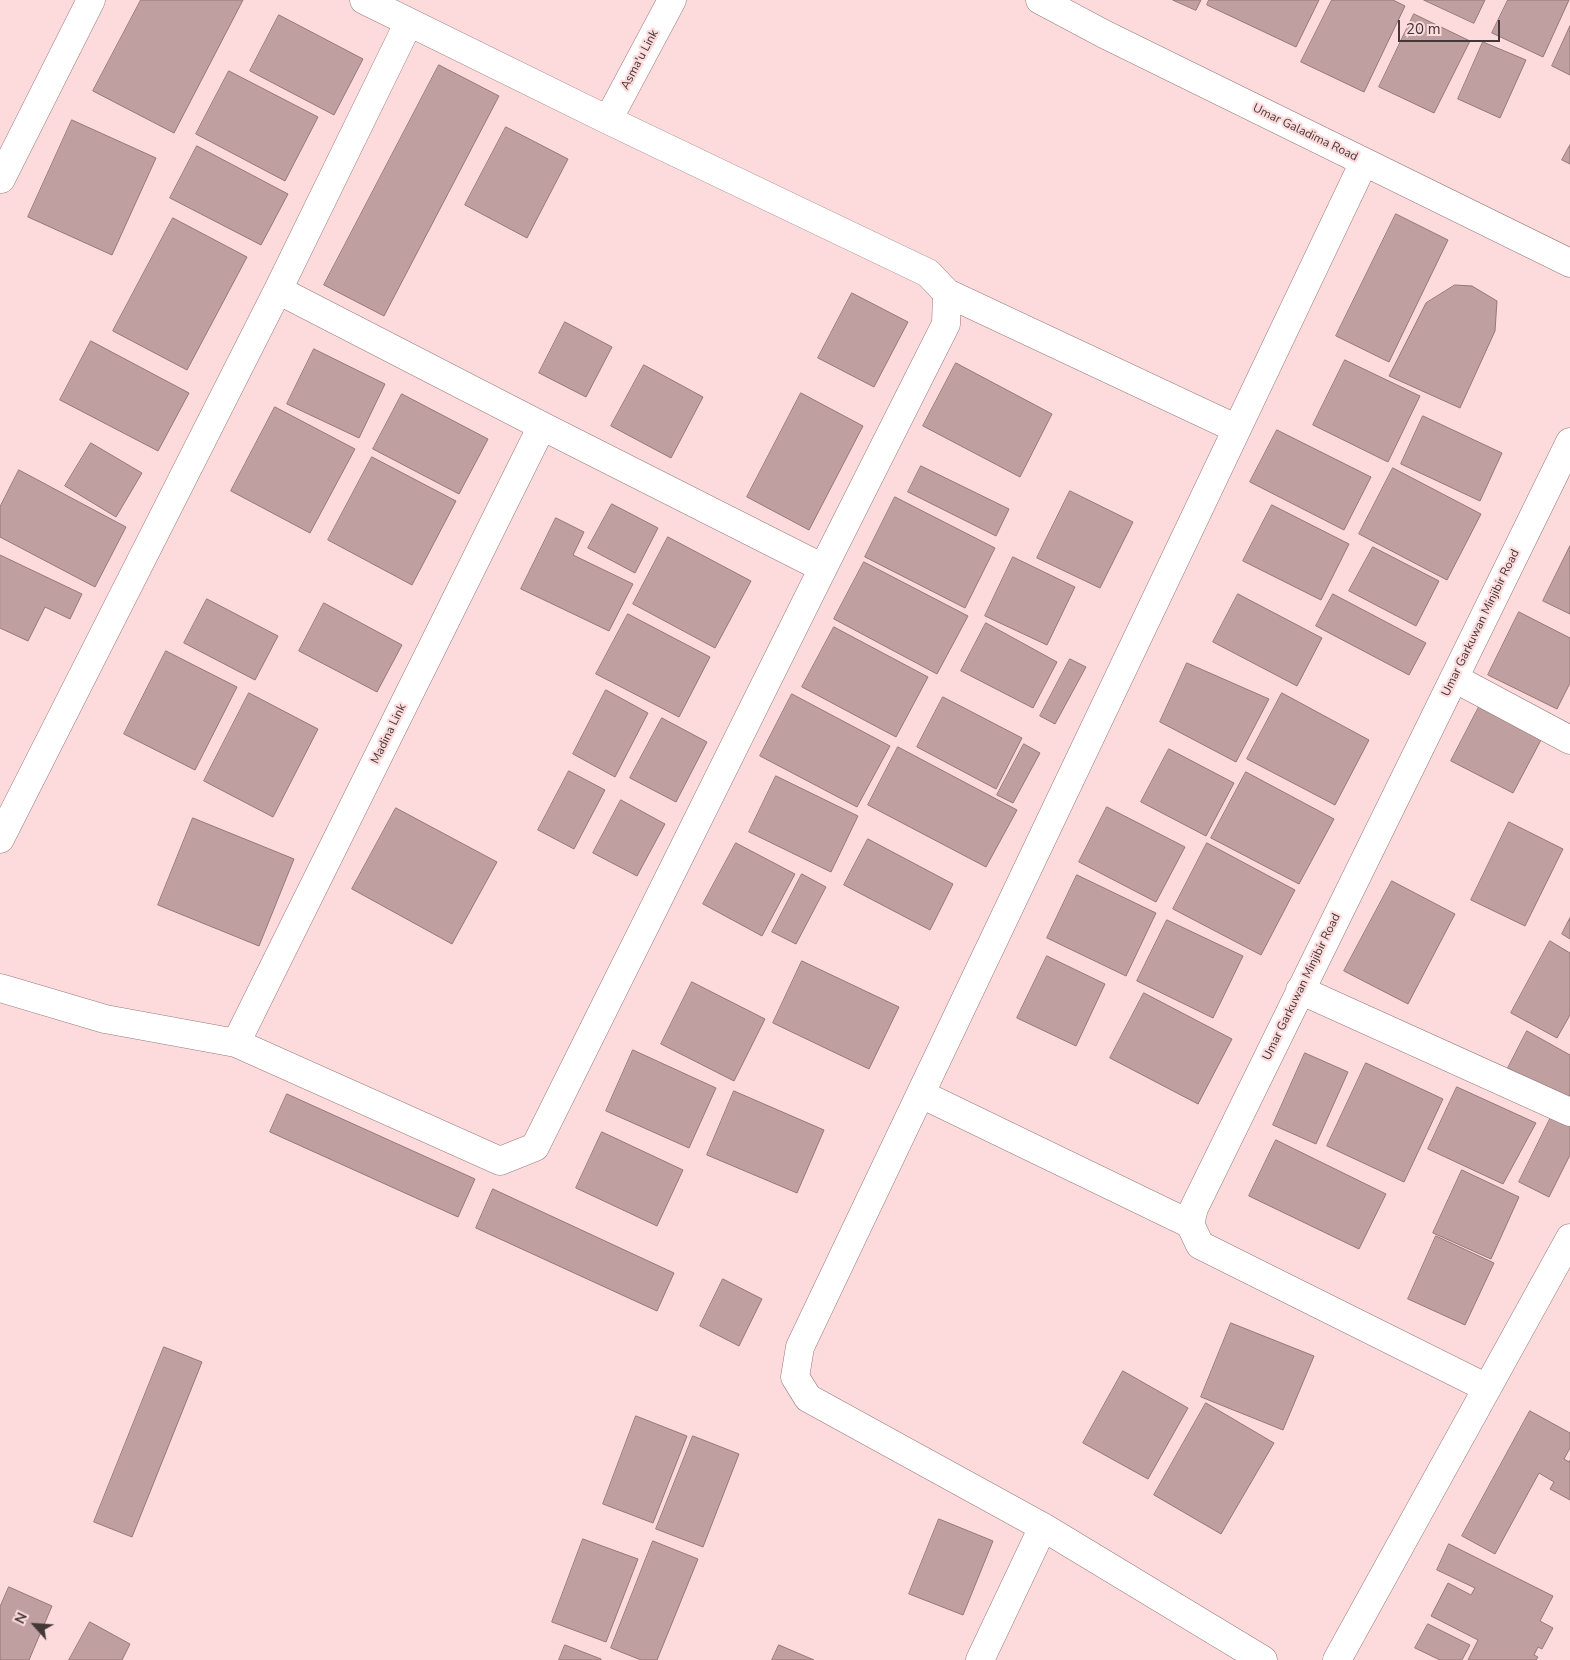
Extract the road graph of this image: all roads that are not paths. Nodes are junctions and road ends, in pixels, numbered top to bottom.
1 (91, 0) edge
2 (364, 0) edge
3 (672, 0) edge
4 (1040, 0) edge
5 (409, 22) junction
6 (608, 120) junction
7 (1364, 162) junction
8 (0, 179) edge
9 (1570, 263) edge
10 (278, 290) junction
11 (948, 293) junction
12 (542, 426) junction
13 (1237, 429) junction
14 (1570, 442) edge
15 (823, 568) junction
16 (1454, 678) junction
17 (1570, 740) edge
18 (0, 839) edge
19 (0, 988) edge
20 (1300, 990) junction
21 (236, 1043) junction
22 (921, 1094) junction
23 (1570, 1112) edge
24 (1190, 1224) junction
25 (1570, 1238) edge
26 (1486, 1388) junction
27 (1043, 1527) junction
28 (980, 1660) edge
29 (1263, 1660) edge
30 (1337, 1660) edge

1 - 8 street
2 - 5 street
3 - 6 street, Asma'u Link
4 - 7 street, Umar Galadima Road
5 - 6 street
5 - 10 street
6 - 11 street
7 - 9 street, Umar Galadima Road
7 - 13 street
10 - 12 street
10 - 18 street
11 - 13 street
11 - 15 street
12 - 15 street
12 - 21 street, Madina Link
13 - 22 street
14 - 16 street, Umar Garkuwan Minjibir Road
15 - 21 street
16 - 17 street
16 - 20 street, Umar Garkuwan Minjibir Road
19 - 21 street
20 - 23 street
20 - 24 street, Umar Garkuwan Minjibir Road
22 - 24 street
22 - 27 street
24 - 26 street
25 - 26 street
26 - 30 street
27 - 28 street
27 - 29 street

